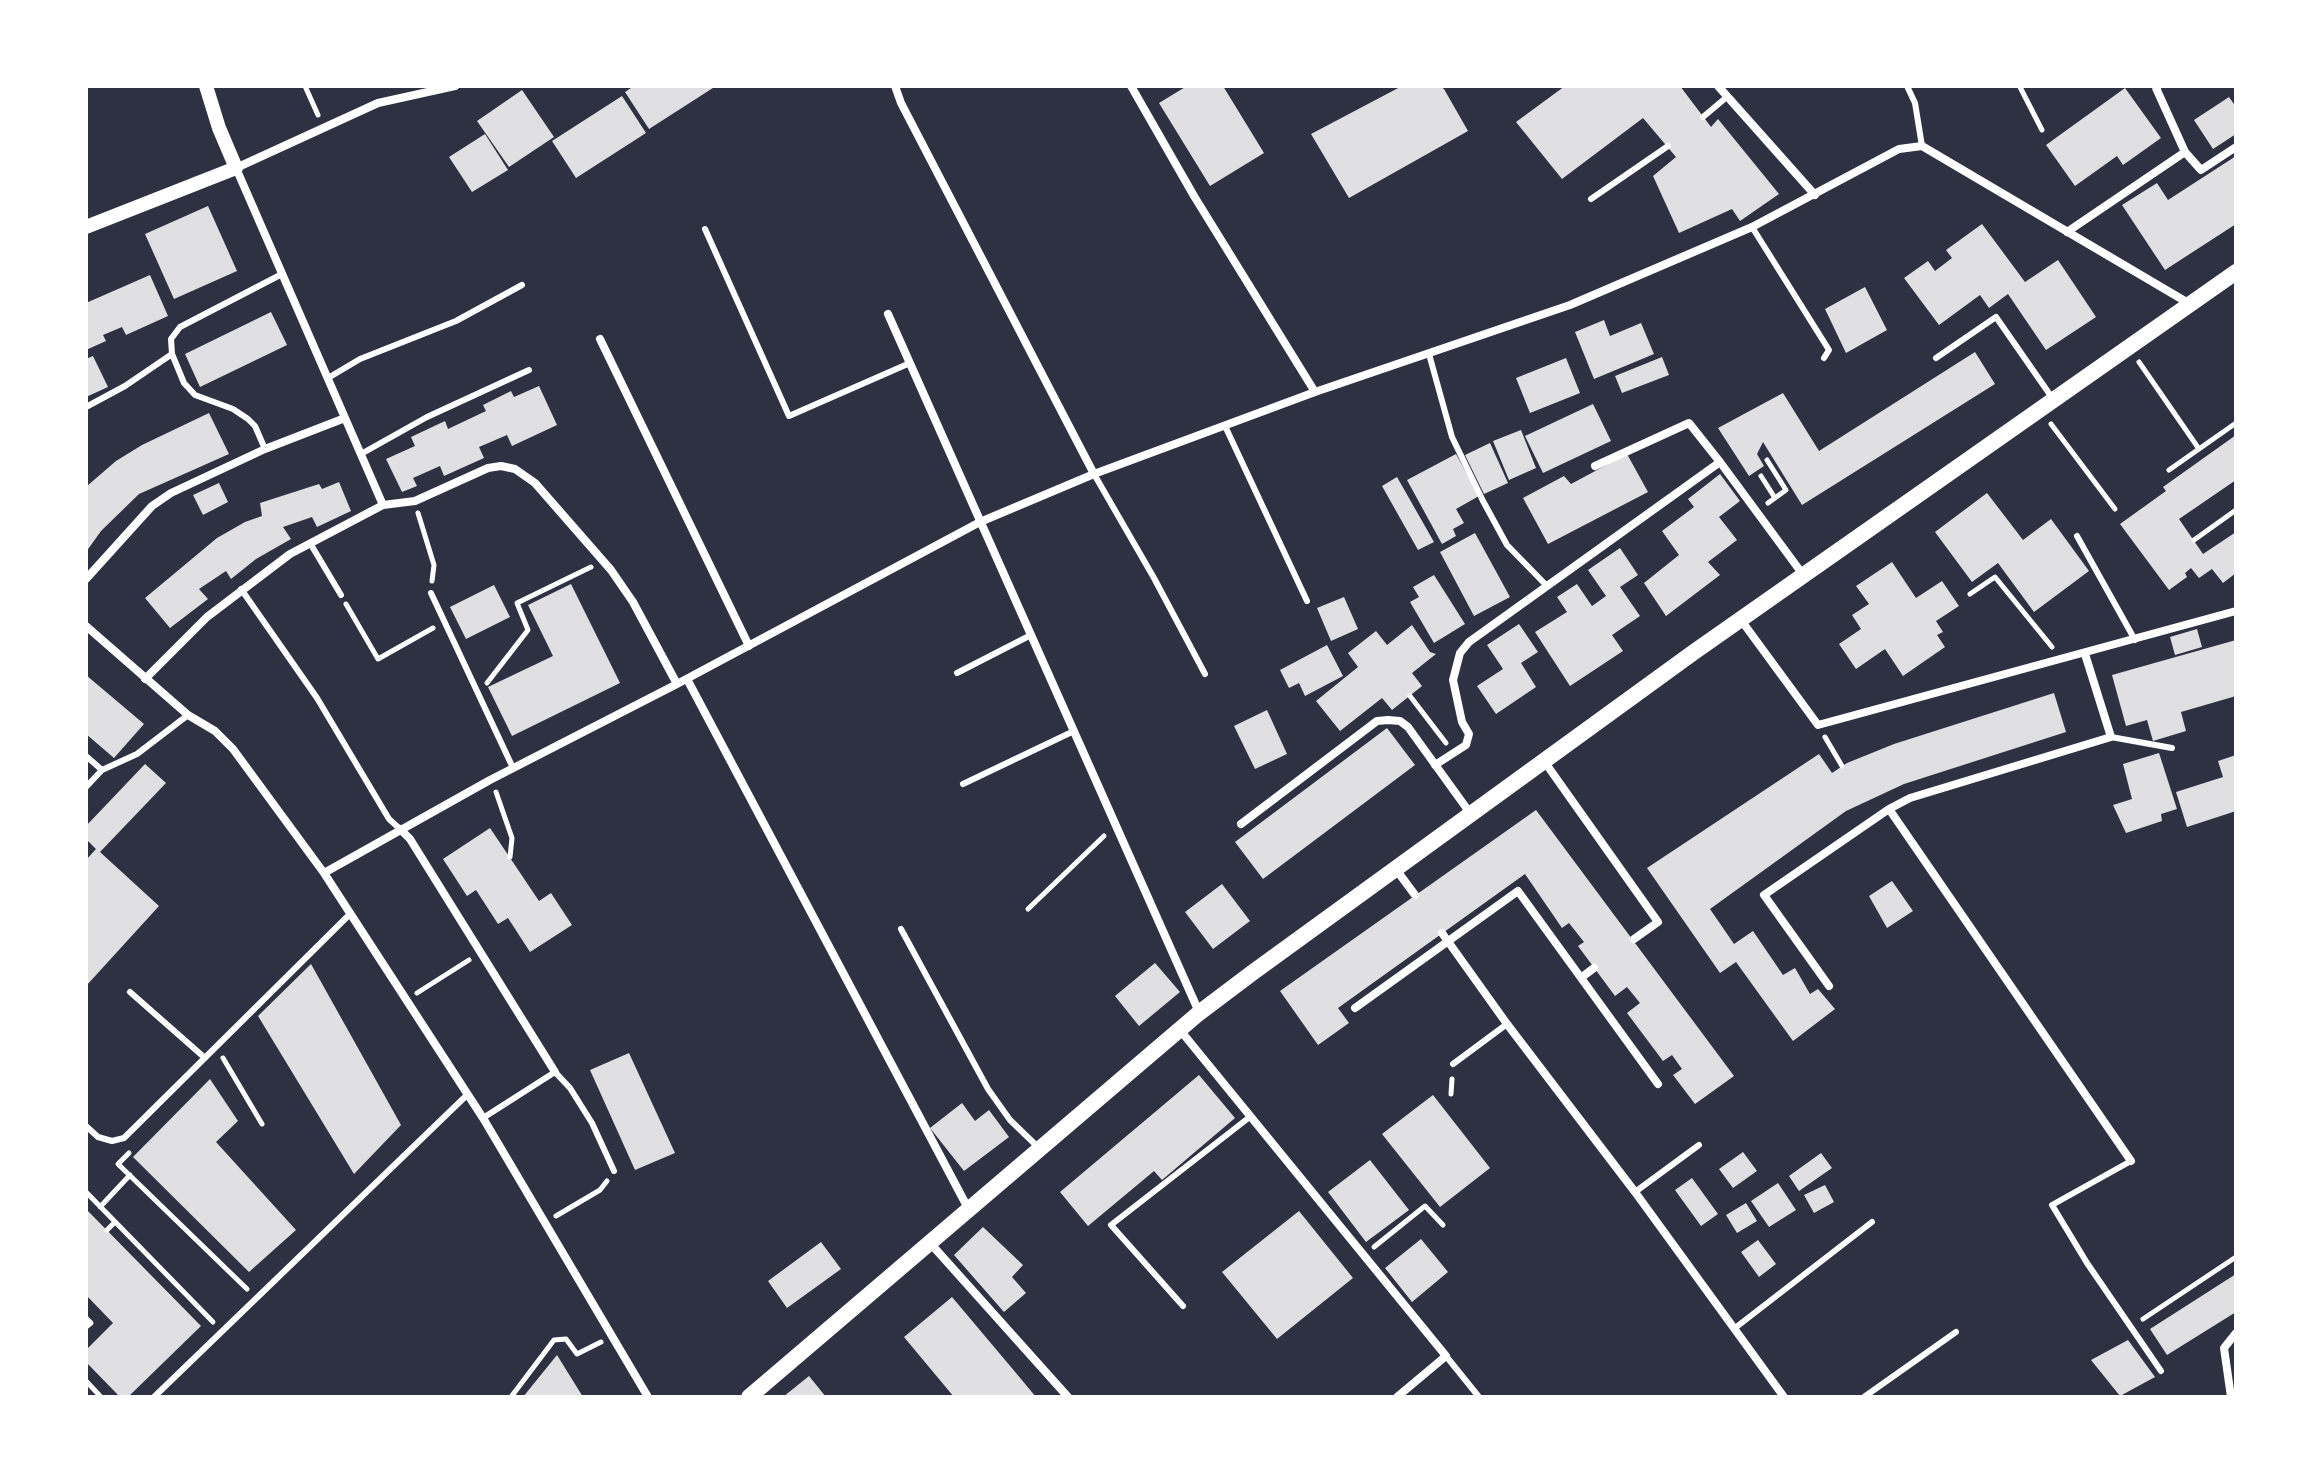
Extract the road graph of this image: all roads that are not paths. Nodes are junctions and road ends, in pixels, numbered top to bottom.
1 (206, 86) edge
2 (455, 86) edge
3 (895, 86) edge
4 (1131, 86) edge
5 (1718, 86) edge
6 (1907, 86) edge
7 (2158, 86) edge
8 (1728, 96) junction
9 (1703, 117) dead end
10 (1668, 146) dead end
11 (1922, 146) junction
12 (2236, 147) edge
13 (2185, 152) junction
14 (236, 168) junction
15 (1815, 195) junction
16 (1591, 199) dead end
17 (86, 227) edge
18 (1752, 227) junction
19 (705, 229) dead end
20 (2067, 232) junction
21 (2236, 272) edge
22 (282, 274) junction
23 (522, 285) dead end
24 (2191, 305) junction
25 (888, 314) dead end
26 (600, 339) dead end
27 (172, 354) junction
28 (1429, 354) junction
29 (1824, 358) dead end
30 (1936, 358) dead end
31 (910, 363) junction
32 (529, 370) dead end
33 (328, 378) junction
34 (1315, 392) junction
35 (2047, 406) junction
36 (86, 407) edge
37 (345, 418) junction
38 (1225, 426) junction
39 (265, 449) junction
40 (361, 454) junction
41 (1720, 462) junction
42 (1595, 466) dead end
43 (1094, 474) junction
44 (383, 505) junction
45 (980, 522) junction
46 (2077, 536) dead end
47 (310, 543) junction
48 (1804, 576) junction
49 (86, 579) edge
50 (1547, 586) junction
51 (241, 589) junction
52 (431, 593) road end
53 (341, 595) road end
54 (1307, 601) dead end
55 (2236, 611) edge
56 (1741, 620) junction
57 (86, 626) edge
58 (1031, 635) junction
59 (2135, 640) junction
60 (749, 646) junction
61 (2085, 654) junction
62 (957, 673) dead end
63 (1205, 674) dead end
64 (145, 679) junction
65 (687, 679) junction
66 (677, 684) junction
67 (188, 715) junction
68 (1074, 731) junction
69 (2111, 737) junction
70 (2172, 748) dead end
71 (86, 756) edge
72 (1543, 760) junction
73 (1435, 765) junction
74 (513, 768) junction
75 (102, 770) junction
76 (963, 784) dead end
77 (86, 787) edge
78 (1889, 809) junction
79 (1470, 813) junction
80 (1241, 824) dead end
81 (400, 829) junction
82 (1395, 868) junction
83 (324, 873) junction
84 (1415, 895) dead end
85 (350, 914) junction
86 (901, 929) dead end
87 (1442, 933) dead end
88 (1634, 939) dead end
89 (1448, 942) junction
90 (1594, 968) dead end
91 (1582, 977) junction
92 (1829, 986) dead end
93 (130, 992) dead end
94 (1355, 1008) dead end
95 (1199, 1013) junction
96 (1507, 1024) junction
97 (1180, 1030) junction
98 (205, 1058) junction
99 (1453, 1064) dead end
100 (555, 1072) junction
101 (1658, 1084) dead end
102 (468, 1094) junction
103 (1251, 1116) junction
104 (483, 1118) junction
105 (86, 1126) edge
106 (1699, 1145) dead end
107 (1041, 1150) junction
108 (2131, 1161) joint
109 (614, 1171) road end
110 (1635, 1192) junction
111 (969, 1211) junction
112 (1872, 1222) dead end
113 (931, 1244) junction
114 (1183, 1306) dead end
115 (1735, 1328) junction
116 (1956, 1332) dead end
117 (2236, 1333) edge
118 (1446, 1356) junction
119 (2161, 1371) dead end
120 (154, 1397) edge
121 (648, 1397) edge
122 (749, 1397) edge
123 (1068, 1397) edge
124 (1397, 1397) edge
125 (1479, 1397) edge
126 (1784, 1397) edge
127 (1864, 1397) edge
128 (2231, 1397) edge

1 - 14 street
2 - 14 street
3 - 43 street
4 - 34 street
5 - 8 street
6 - 11 lane
7 - 13 street
8 - 9 lane
8 - 15 street
10 - 16 lane
11 - 15 street
11 - 20 street
12 - 13 street
13 - 20 street
14 - 17 street
14 - 22 street
15 - 18 street
18 - 28 street
18 - 29 lane
19 - 31 lane
20 - 24 street
21 - 24 main road
22 - 27 lane
22 - 33 street
23 - 33 lane
24 - 35 main road
25 - 31 street
26 - 60 street
27 - 36 lane
27 - 39 lane
28 - 34 street
28 - 50 lane
30 - 35 lane
31 - 45 street
32 - 40 lane
33 - 37 street
34 - 38 street
35 - 48 main road
37 - 39 street
37 - 40 street
38 - 43 street
38 - 54 lane
39 - 49 street
40 - 44 street
41 - 42 street
41 - 48 street
41 - 50 street
43 - 45 street
43 - 63 lane
44 - 47 street
44 - 66 street
45 - 58 street
45 - 60 street
46 - 59 lane
47 - 51 street
47 - 53 lane
48 - 56 main road
50 - 73 street
51 - 64 street
51 - 81 lane
52 - 74 lane
55 - 59 street
56 - 61 street
56 - 72 main road
57 - 64 street
58 - 62 lane
58 - 68 street
59 - 61 street
60 - 65 street
61 - 69 street
64 - 67 street
65 - 66 street
65 - 111 street
66 - 74 street
67 - 75 lane
67 - 83 street
68 - 76 lane
68 - 95 street
69 - 70 lane
69 - 78 street
71 - 75 lane
72 - 79 main road
72 - 88 street
73 - 79 street
73 - 80 street
74 - 81 street
75 - 77 lane
78 - 92 street
78 - 108 street
79 - 82 main road
81 - 83 street
81 - 100 street
82 - 84 street
82 - 95 main road
83 - 85 street
85 - 98 lane
85 - 102 street
86 - 107 lane
87 - 89 street
89 - 91 street
89 - 94 street
89 - 96 street
90 - 91 street
91 - 101 street
93 - 98 lane
95 - 97 main road
96 - 99 lane
96 - 110 street
97 - 103 street
97 - 107 main road
98 - 105 lane
100 - 104 lane
100 - 109 lane
102 - 104 street
102 - 120 lane
103 - 114 lane
103 - 118 street
104 - 121 street
106 - 110 lane
107 - 111 main road
108 - 119 lane
110 - 115 street
111 - 113 main road
112 - 115 lane
113 - 122 main road
113 - 123 street
115 - 126 street
116 - 127 lane
117 - 128 street
118 - 124 street
118 - 125 lane

